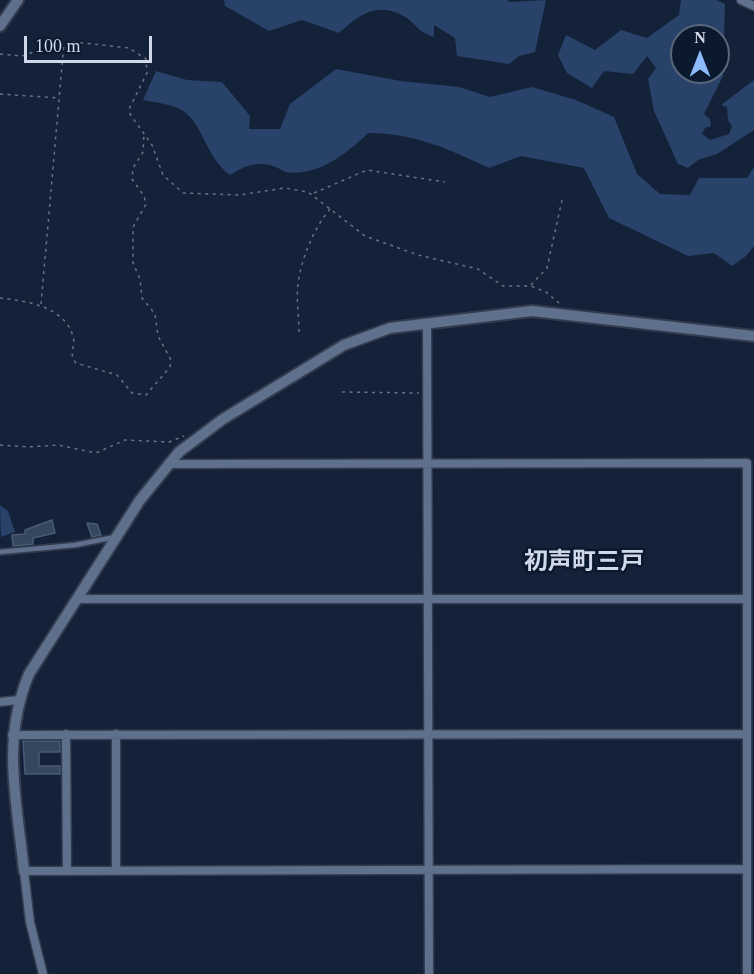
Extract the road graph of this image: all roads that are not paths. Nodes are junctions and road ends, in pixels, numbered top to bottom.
1 (18, 0) edge
2 (741, 0) edge
3 (754, 6) edge
4 (0, 26) edge
5 (427, 322) junction
6 (754, 336) edge
7 (168, 464) junction
8 (428, 464) junction
9 (117, 537) junction
10 (0, 552) edge
11 (747, 598) junction
12 (77, 599) junction
13 (428, 599) junction
14 (18, 700) junction
15 (0, 702) edge
16 (66, 734) junction
17 (428, 734) junction
18 (747, 734) junction
19 (12, 735) junction
20 (116, 735) junction
21 (747, 869) junction
22 (116, 870) junction
23 (429, 870) junction
24 (24, 871) junction
25 (67, 871) junction
26 (43, 974) edge
27 (429, 974) edge
28 (747, 974) edge

1 - 4 street
2 - 3 street
5 - 6 street
5 - 7 street
5 - 8 street
7 - 8 street
7 - 9 street
8 - 11 street
8 - 13 street
9 - 10 lane
9 - 12 street
11 - 13 street
11 - 18 street
12 - 13 street
12 - 14 street
13 - 17 street
14 - 15 street
14 - 19 street
16 - 19 street
16 - 20 street
16 - 25 street
17 - 18 street
17 - 20 street
17 - 23 street
18 - 21 street
19 - 24 street
20 - 22 street
21 - 23 street
21 - 28 street
22 - 23 street
22 - 25 street
23 - 27 street
24 - 25 street
24 - 26 street

